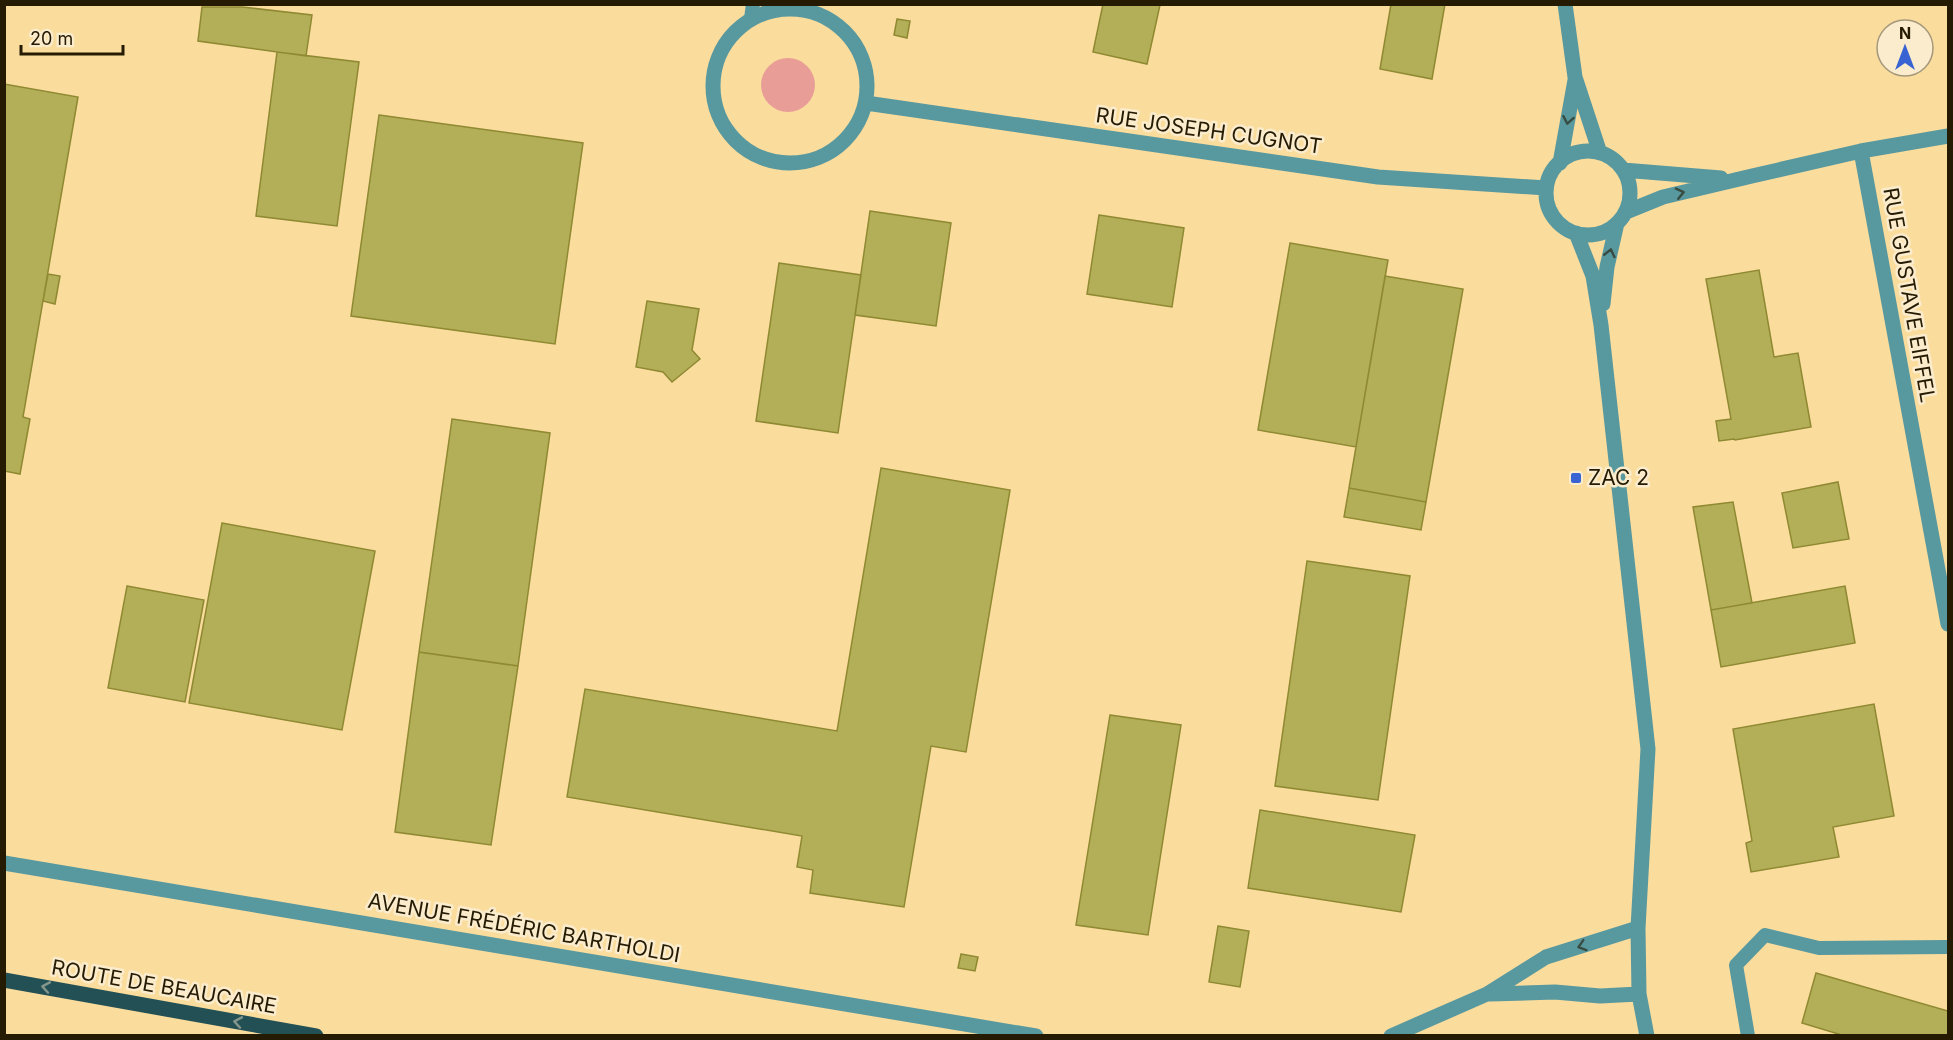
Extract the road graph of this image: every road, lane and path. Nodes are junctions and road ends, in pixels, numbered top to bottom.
1 (1565, 4) edge
2 (752, 12) edge
3 (1575, 77) junction
4 (866, 103) junction
5 (1948, 136) edge
6 (1861, 151) junction
7 (1600, 153) junction
8 (1560, 163) junction
9 (1623, 170) junction
10 (1736, 180) junction
11 (1546, 188) junction
12 (1622, 218) junction
13 (1576, 233) junction
14 (1601, 325) junction
15 (1948, 624) edge
16 (4, 862) edge
17 (1638, 928) junction
18 (1948, 947) edge
19 (4, 980) edge
20 (1487, 994) junction
21 (1639, 994) junction
22 (1648, 1034) edge
23 (316, 1035) edge
24 (1036, 1035) edge
25 (1391, 1035) edge
26 (1748, 1035) edge

1 - 3 street
2 - 4 street
2 - 4 street
3 - 7 street
3 -> 8 street
4 - 11 street, RUE JOSEPH CUGNOT
5 - 6 street
6 - 10 street
6 - 15 street, RUE GUSTAVE EIFFEL
7 - 8 street
7 - 9 street
8 - 11 street
9 - 10 street
9 - 12 street
12 -> 10 street
11 - 13 street
12 - 13 street
14 -> 12 street
13 - 14 street
14 - 17 street
16 - 24 street, AVENUE FRÉDÉRIC BARTHOLDI
17 -> 20 street
17 - 21 street
18 - 26 lane
23 -> 19 main road, ROUTE DE BEAUCAIRE
20 - 21 street
20 - 25 street
21 - 22 street

